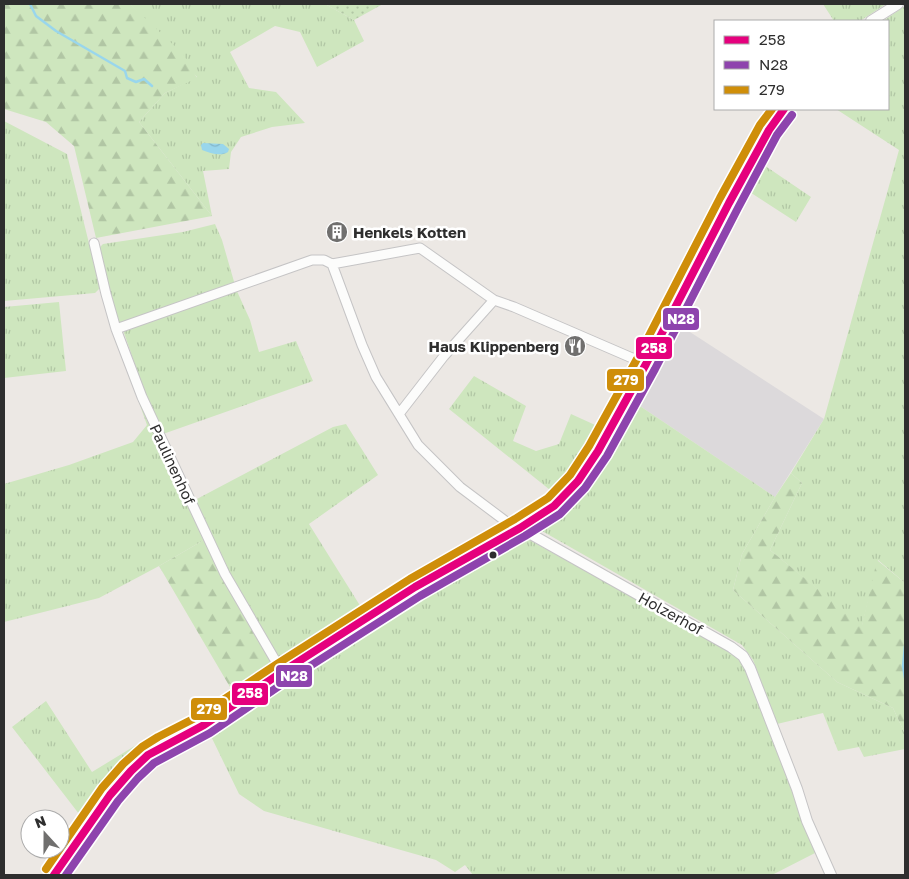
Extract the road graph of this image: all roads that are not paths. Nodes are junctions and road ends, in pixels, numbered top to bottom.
1 (898, 4) edge
2 (874, 20) edge
3 (783, 110) edge
4 (94, 243) dead end
5 (332, 264) junction
6 (494, 300) junction
7 (116, 329) junction
8 (646, 364) junction
9 (399, 414) junction
10 (520, 528) junction
11 (282, 672) junction
12 (54, 875) edge
13 (831, 875) edge

1 - 2 street
3 - 8 street
4 - 7 street, Paulinenhof
5 - 6 street
5 - 7 street
5 - 9 street
6 - 8 street
6 - 9 street
7 - 11 street, Paulinenhof
8 - 10 street
9 - 10 street
10 - 11 street
10 - 13 street, Holzerhof
11 - 12 street

